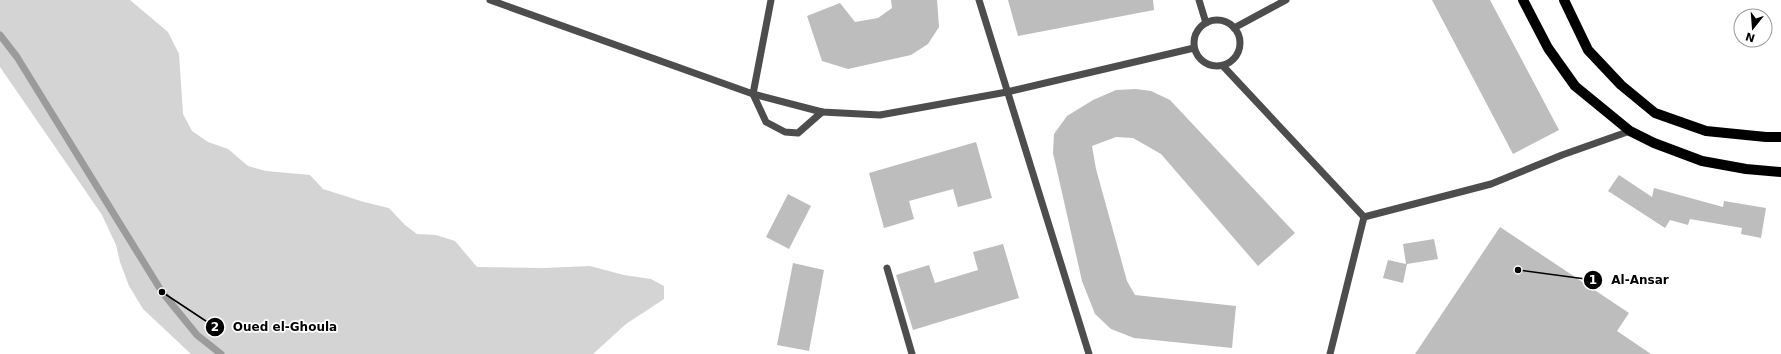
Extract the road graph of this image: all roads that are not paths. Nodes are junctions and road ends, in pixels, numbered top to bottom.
1 (490, 0) edge
2 (771, 0) edge
3 (979, 0) edge
4 (1199, 0) edge
5 (1286, 0) edge
6 (1523, 0) edge
7 (1564, 0) edge
8 (1206, 23) junction
9 (1234, 28) junction
10 (1194, 48) junction
11 (1222, 66) junction
12 (1007, 92) junction
13 (753, 94) junction
14 (822, 112) junction
15 (1630, 131) junction
16 (1781, 137) edge
17 (1781, 172) edge
18 (1364, 217) junction
19 (887, 268) dead end
20 (912, 354) edge
21 (1090, 354) edge
22 (1330, 354) edge

1 - 13 street
2 - 13 street
3 - 12 street
4 - 8 street
5 - 9 street
6 - 15 main road
7 - 16 main road
8 - 9 street
8 - 10 street
9 - 11 street
10 - 11 street
10 - 12 street
11 - 18 street
12 - 14 street
12 - 21 street
13 - 14 street
13 - 14 street
15 - 17 main road
15 - 18 street
18 - 22 street
19 - 20 street

